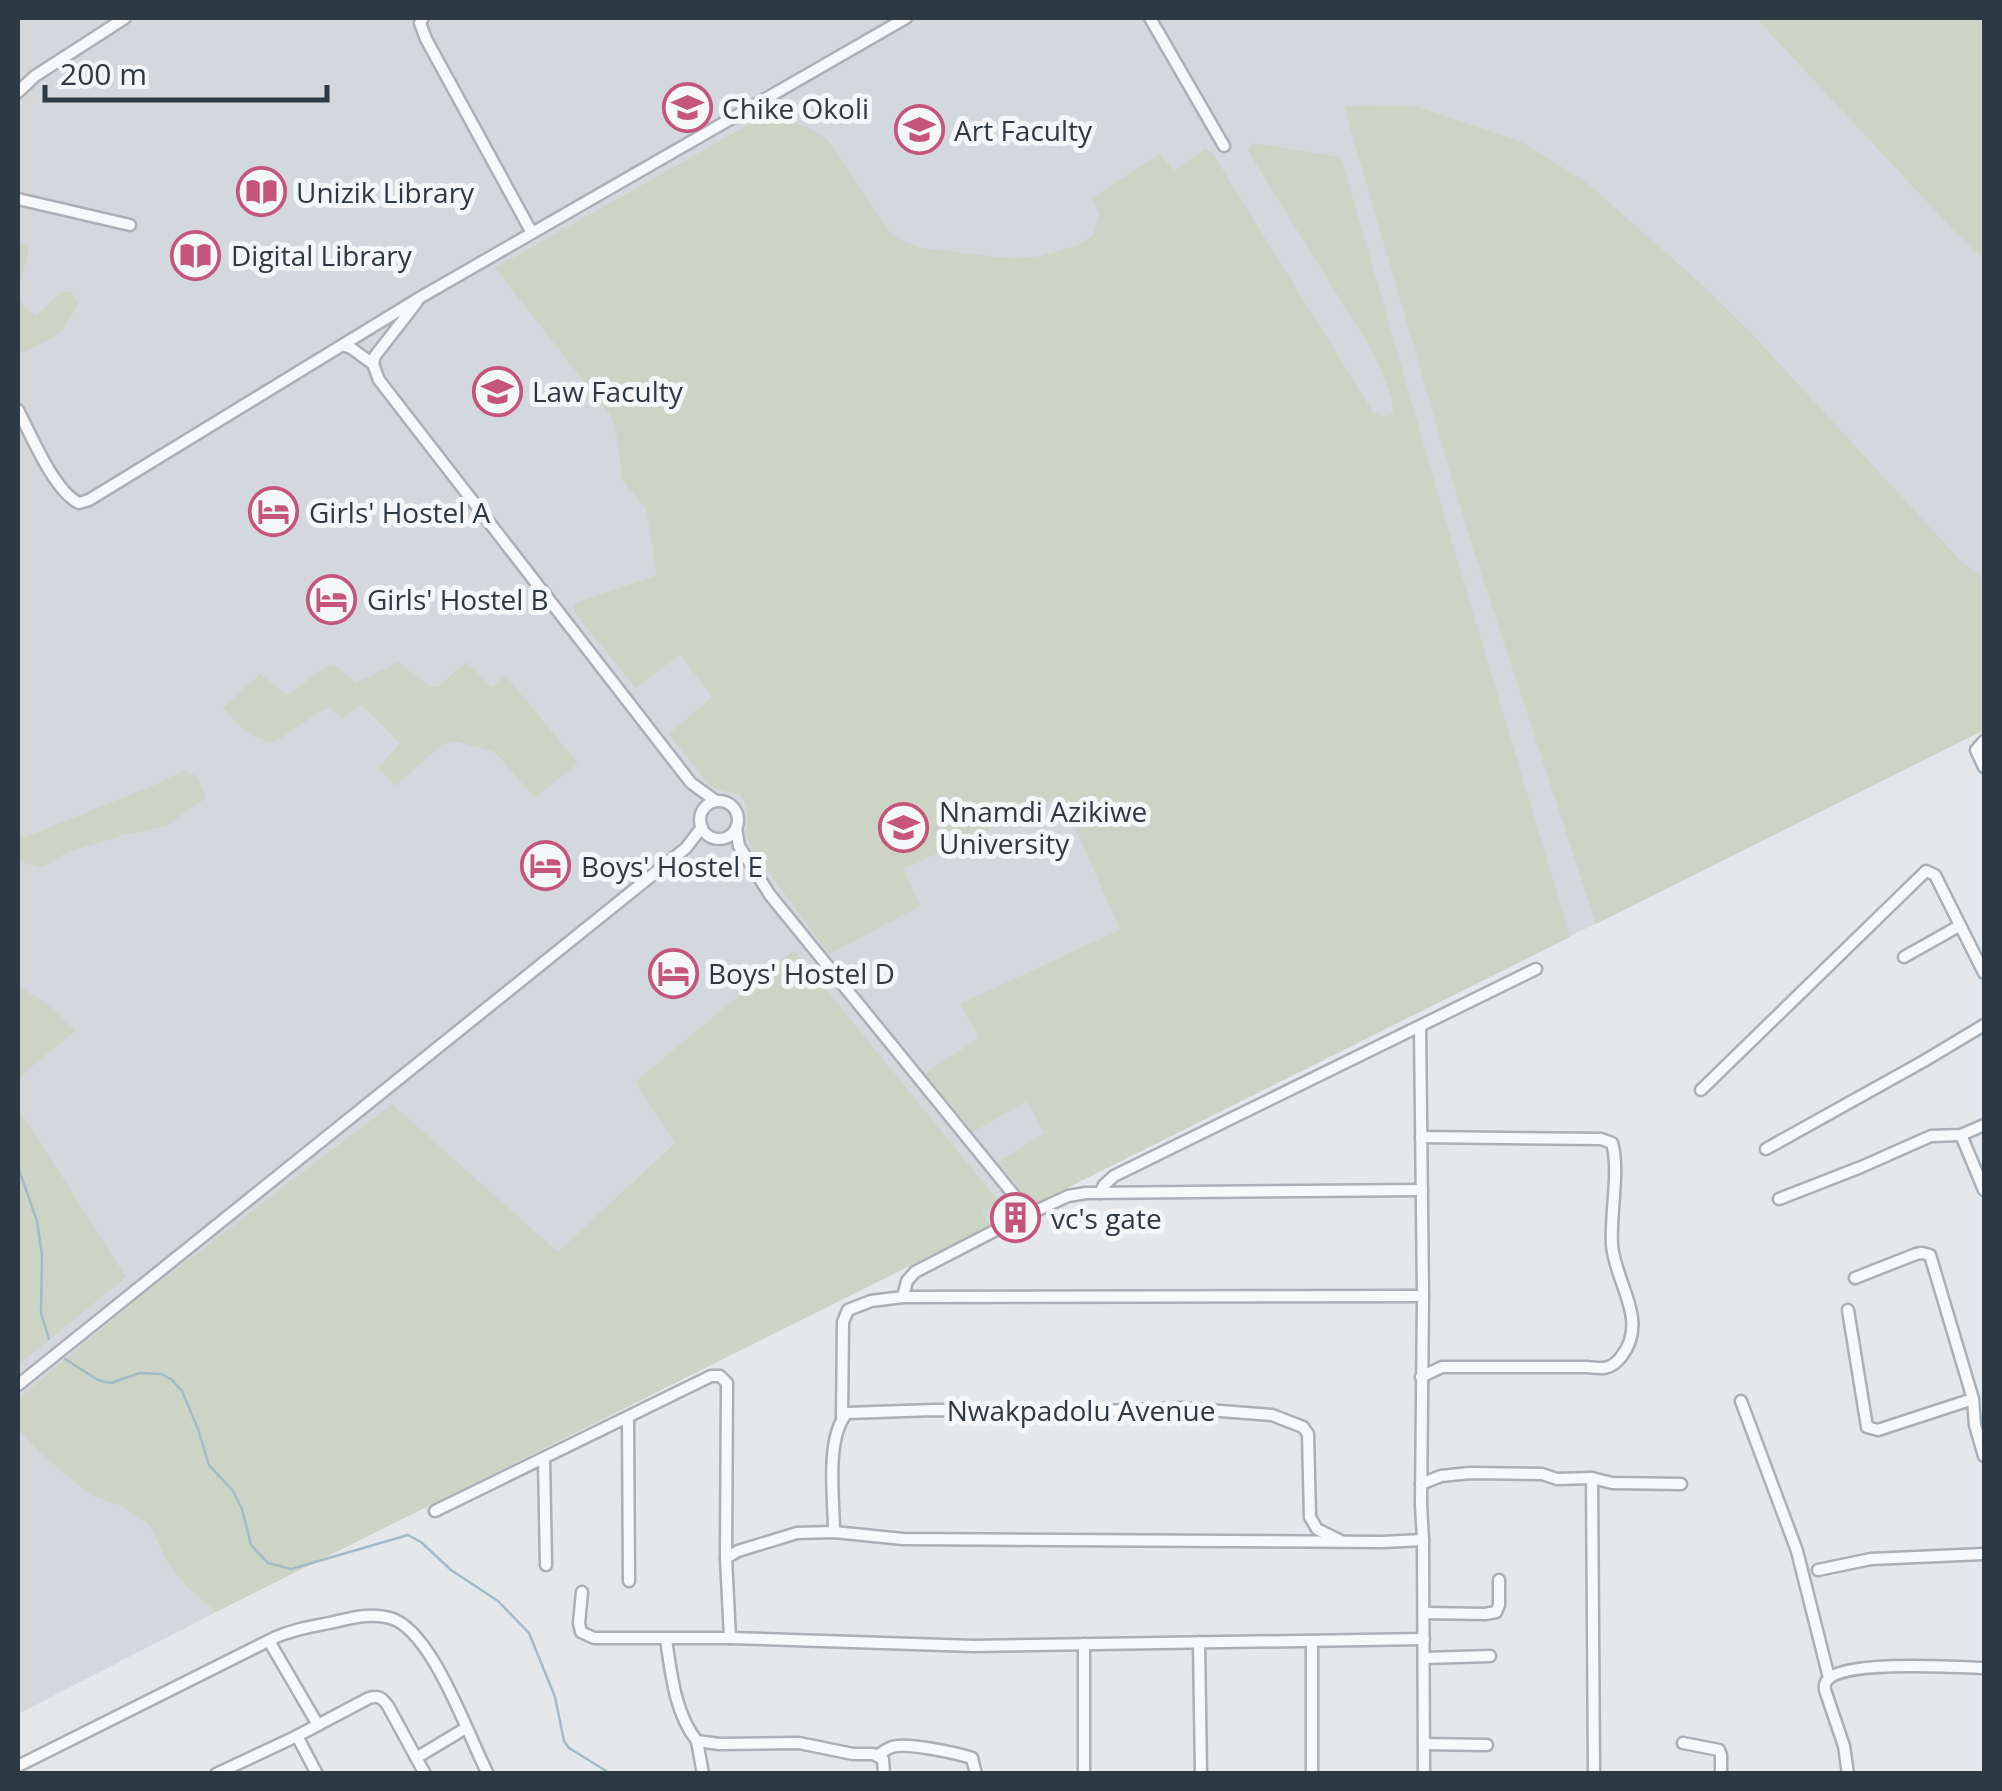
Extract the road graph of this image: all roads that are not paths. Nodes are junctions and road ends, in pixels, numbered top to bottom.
1 (124, 18) edge
2 (906, 18) edge
3 (1150, 18) edge
4 (419, 19) edge
5 (18, 92) edge
6 (1224, 146) dead end
7 (18, 199) edge
8 (130, 224) dead end
9 (532, 233) junction
10 (421, 297) junction
11 (343, 344) junction
12 (373, 364) junction
13 (18, 410) edge
14 (1984, 741) edge
15 (1984, 767) edge
16 (691, 783) junction
17 (716, 801) junction
18 (702, 811) junction
19 (702, 827) junction
20 (736, 828) junction
21 (719, 838) junction
22 (739, 846) junction
23 (686, 848) junction
24 (1959, 926) junction
25 (1904, 957) dead end
26 (1536, 969) dead end
27 (1984, 973) edge
28 (1984, 1025) edge
29 (1420, 1027) junction
30 (1702, 1090) dead end
31 (1984, 1125) edge
32 (1962, 1134) junction
33 (1422, 1137) junction
34 (1766, 1149) dead end
35 (1422, 1190) junction
36 (1984, 1190) edge
37 (1100, 1193) junction
38 (1779, 1198) dead end
39 (1033, 1211) junction
40 (1855, 1278) dead end
41 (903, 1296) junction
42 (1423, 1296) junction
43 (1848, 1310) dead end
44 (1421, 1377) junction
45 (18, 1385) edge
46 (1973, 1399) junction
47 (1741, 1402) dead end
48 (842, 1417) junction
49 (628, 1419) junction
50 (1984, 1456) edge
51 (544, 1459) junction
52 (1592, 1478) junction
53 (1421, 1484) junction
54 (1680, 1484) dead end
55 (436, 1511) dead end
56 (834, 1532) junction
57 (1423, 1540) junction
58 (1340, 1541) junction
59 (1984, 1554) edge
60 (726, 1558) junction
61 (546, 1566) dead end
62 (1818, 1570) dead end
63 (1499, 1580) dead end
64 (630, 1581) dead end
65 (582, 1592) dead end
66 (1424, 1613) junction
67 (730, 1638) junction
68 (666, 1639) junction
69 (1424, 1639) junction
70 (269, 1640) junction
71 (1312, 1641) junction
72 (1199, 1642) junction
73 (1084, 1644) junction
74 (1490, 1656) dead end
75 (1424, 1658) junction
76 (1984, 1668) edge
77 (1829, 1678) junction
78 (318, 1725) junction
79 (466, 1728) junction
80 (297, 1736) junction
81 (697, 1742) junction
82 (1682, 1743) dead end
83 (1424, 1744) junction
84 (1487, 1745) dead end
85 (878, 1755) junction
86 (416, 1758) junction
87 (18, 1766) edge
88 (216, 1774) edge
89 (317, 1774) edge
90 (425, 1774) edge
91 (488, 1774) edge
92 (704, 1774) edge
93 (884, 1774) edge
94 (976, 1774) edge
95 (1084, 1774) edge
96 (1200, 1774) edge
97 (1312, 1774) edge
98 (1424, 1774) edge
99 (1594, 1774) edge
100 (1720, 1774) edge
101 (1848, 1774) edge

1 - 5 street
2 - 9 street
3 - 6 street
4 - 9 street
7 - 8 street
9 - 10 street
10 - 11 street
10 - 12 street
11 - 12 street
11 - 13 street
12 - 16 street
14 - 15 street
16 - 17 street
16 - 18 street
17 - 18 street
17 - 20 street
18 - 19 street
19 - 21 street
19 - 23 street
20 - 21 street
20 - 22 street
21 - 22 street
21 - 23 street
22 - 39 street
23 - 45 street
24 - 25 street
24 - 27 street
24 - 30 street
26 - 29 street
28 - 34 street
29 - 33 street
29 - 37 street
31 - 32 street
32 - 36 street
32 - 38 street
33 - 35 street
33 - 44 street
35 - 37 street
35 - 42 street
37 - 39 street
39 - 41 street
40 - 46 street
41 - 42 street
41 - 48 street
42 - 44 street
43 - 46 street
44 - 53 street
46 - 50 street
47 - 77 street
48 - 56 street
48 - 58 street, Nwakpadolu Avenue
49 - 51 street
49 - 60 street
49 - 64 street
51 - 55 street
51 - 61 street
52 - 53 street
52 - 54 street
52 - 99 street
53 - 57 street
56 - 58 street
56 - 60 street
57 - 58 street
57 - 66 street
59 - 62 street
60 - 67 street
63 - 66 street
65 - 68 street
66 - 69 street
67 - 68 street
67 - 73 street
68 - 81 street
69 - 71 street
69 - 75 street
70 - 78 street
70 - 79 street
70 - 87 street
71 - 72 street
71 - 97 street
72 - 73 street
72 - 96 street
73 - 95 street
74 - 75 street
75 - 83 street
76 - 77 street
77 - 101 street
78 - 80 street
78 - 86 street
79 - 86 street
79 - 91 street
80 - 88 street
80 - 89 street
81 - 85 street
81 - 92 street
82 - 100 street
83 - 84 street
83 - 98 street
85 - 93 street
85 - 94 street
86 - 90 street

